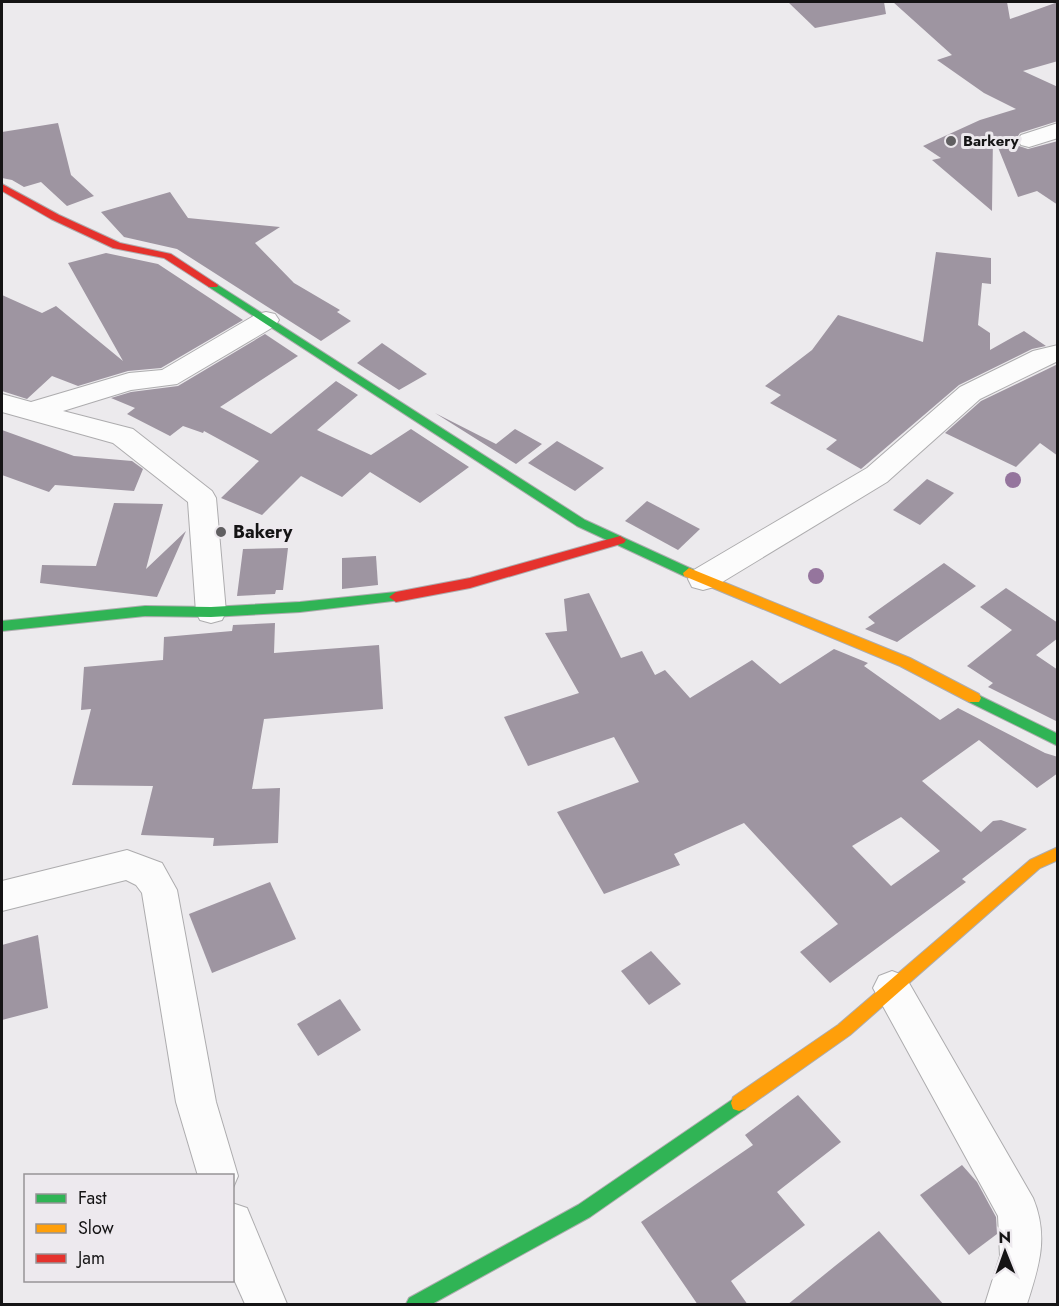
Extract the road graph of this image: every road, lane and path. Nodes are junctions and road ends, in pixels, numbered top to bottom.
1 (1058, 130) edge
2 (1029, 140) dead end
3 (2, 187) edge
4 (266, 320) junction
5 (1052, 361) edge
6 (2, 403) edge
7 (30, 411) junction
8 (620, 540) junction
9 (703, 579) junction
10 (211, 612) junction
11 (2, 626) edge
12 (1058, 741) edge
13 (1058, 853) edge
14 (2, 896) edge
15 (892, 988) junction
16 (217, 1174) edge
17 (234, 1228) edge
18 (266, 1305) edge
19 (415, 1305) edge
20 (1006, 1305) edge

1 - 2 street
3 - 4 street
4 - 7 street
4 - 8 street
5 - 9 street
6 - 7 street
7 - 10 street
8 - 9 street
8 - 10 street
9 - 12 street
10 - 11 street
13 - 15 street
14 - 16 street
15 - 19 street
15 - 20 street
17 - 18 street

